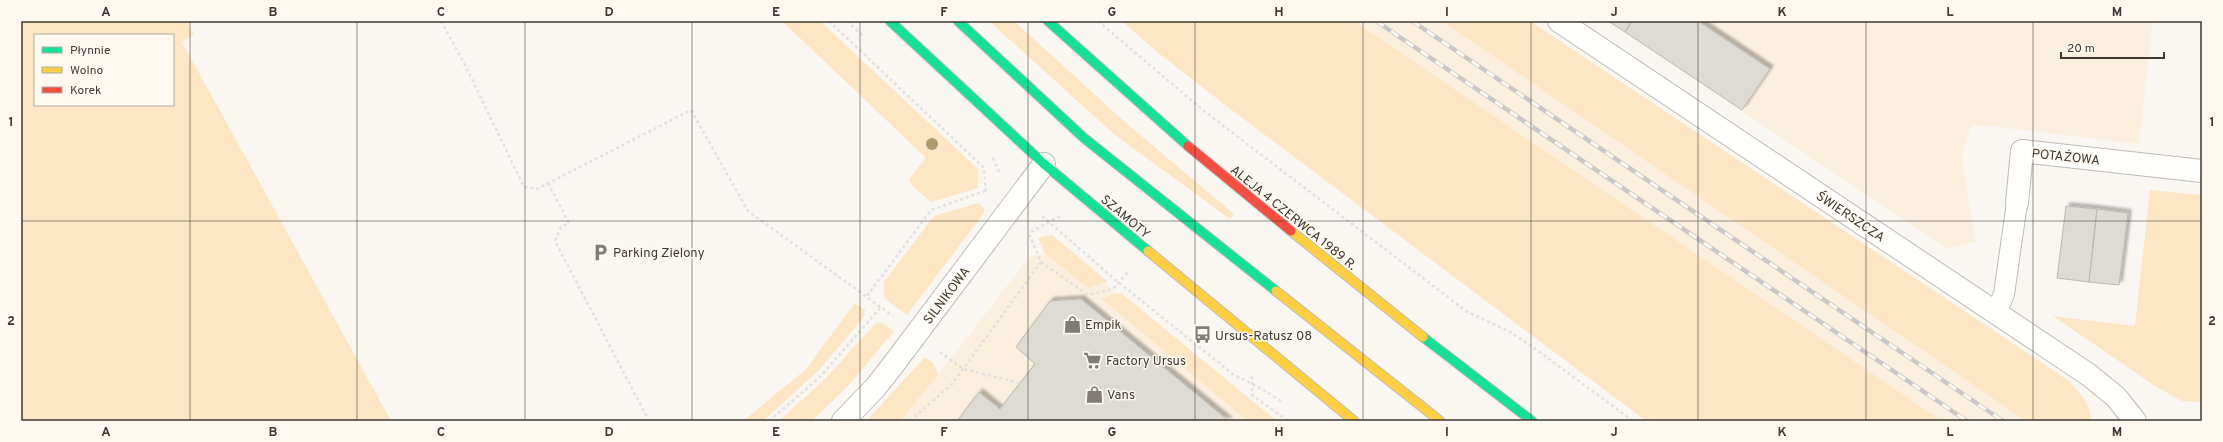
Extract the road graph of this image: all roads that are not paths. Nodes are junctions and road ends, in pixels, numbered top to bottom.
1 (890, 21) edge
2 (958, 21) edge
3 (1048, 21) edge
4 (1559, 21) edge
5 (1044, 164) junction
6 (2202, 171) edge
7 (2017, 203) joint
8 (1996, 312) junction
9 (843, 421) edge
10 (1354, 421) edge
11 (1440, 421) edge
12 (1532, 421) edge
13 (2135, 421) edge

1 - 5 main road, SZAMOTY
2 - 11 main road
3 - 12 main road, ALEJA 4 CZERWCA 1989 R.
4 - 8 street, ŚWIERSZCZA
5 - 9 street, SILNIKOWA
5 - 10 main road, SZAMOTY
6 - 7 street, POTAŻOWA
7 - 8 lane, POTAŻOWA
8 - 13 street, ŚWIERSZCZA

